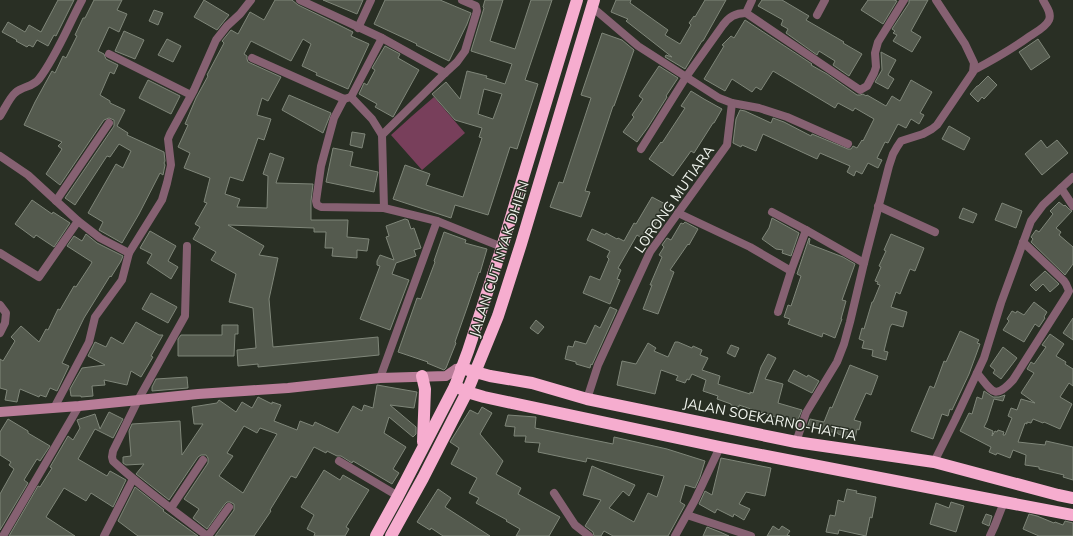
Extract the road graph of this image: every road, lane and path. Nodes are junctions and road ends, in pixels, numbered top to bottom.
1 (82, 0) edge
2 (251, 0) edge
3 (300, 0) edge
4 (371, 0) edge
5 (462, 0) edge
6 (577, 0) edge
7 (752, 0) edge
8 (825, 0) edge
9 (904, 0) edge
10 (1042, 0) edge
11 (940, 1) edge
12 (593, 3) edge
13 (746, 13) junction
14 (817, 15) dead end
15 (358, 28) junction
16 (382, 38) junction
17 (109, 54) dead end
18 (252, 58) dead end
19 (974, 70) junction
20 (445, 73) junction
21 (686, 76) junction
22 (191, 95) junction
23 (348, 98) junction
24 (732, 103) junction
25 (0, 116) edge
26 (108, 123) dead end
27 (382, 135) junction
28 (848, 144) dead end
29 (641, 149) dead end
30 (0, 156) edge
31 (1073, 177) edge
32 (1061, 188) junction
33 (56, 201) junction
34 (878, 206) junction
35 (1073, 206) edge
36 (384, 208) junction
37 (772, 212) dead end
38 (678, 213) junction
39 (78, 221) junction
40 (437, 221) junction
41 (806, 230) junction
42 (935, 232) dead end
43 (1023, 242) junction
44 (187, 246) dead end
45 (502, 247) junction
46 (0, 253) edge
47 (129, 253) junction
48 (864, 263) junction
49 (791, 271) junction
50 (0, 305) edge
51 (778, 312) dead end
52 (0, 333) edge
53 (461, 368) junction
54 (475, 372) junction
55 (977, 374) junction
56 (422, 376) junction
57 (446, 376) junction
58 (380, 378) junction
59 (455, 386) junction
60 (467, 392) junction
61 (587, 399) junction
62 (138, 400) junction
63 (79, 406) junction
64 (54, 408) junction
65 (0, 412) edge
66 (796, 442) junction
67 (423, 447) junction
68 (720, 447) junction
69 (203, 460) dead end
70 (339, 461) dead end
71 (934, 462) junction
72 (133, 479) junction
73 (554, 493) dead end
74 (1058, 495) junction
75 (398, 496) junction
76 (1073, 498) edge
77 (1004, 502) junction
78 (229, 507) dead end
79 (171, 508) junction
80 (1055, 511) junction
81 (687, 515) junction
82 (1073, 515) edge
83 (3, 536) edge
84 (104, 536) edge
85 (207, 536) edge
86 (376, 536) edge
87 (391, 536) edge
88 (589, 536) edge
89 (676, 536) edge
90 (751, 536) edge
91 (990, 536) edge

1 - 25 street
2 - 22 street
3 - 15 street
4 - 15 street
5 - 20 street
6 - 45 highway, JALAN CUT NYAK DHIEN
7 - 13 street
8 - 14 street
9 - 13 street
10 - 19 street
11 - 19 street
12 - 21 street
12 - 54 highway, JALAN CUT NYAK DHIEN
13 - 21 street
15 - 16 street
16 - 20 street
16 - 23 street
17 - 22 street
18 - 23 street
19 - 34 street
20 - 27 street
21 - 24 street
21 - 29 street
22 - 47 street
23 - 27 street
23 - 36 street
24 - 28 street
24 - 38 street, LORONG MUTIARA
26 - 33 street
27 - 36 street
30 - 33 street
31 - 32 street
32 - 35 street
32 - 43 street
33 - 39 street
34 - 42 street
34 - 48 street
36 - 40 street
37 - 41 street
38 - 49 street
38 - 61 street, LORONG MUTIARA
39 - 46 street
39 - 47 street
40 - 45 street
40 - 58 street
41 - 48 street
41 - 49 street
43 - 55 street
43 - 55 street
44 - 62 street
45 - 53 highway, JALAN CUT NYAK DHIEN
47 - 64 street
48 - 66 street
49 - 51 street
50 - 52 street
53 - 54 highway, JALAN SOEKARNO-HATTA
53 - 57 main road
53 - 59 highway, JALAN CUT NYAK DHIEN
54 - 60 highway, JALAN CUT NYAK DHIEN
54 - 61 highway, JALAN SOEKARNO-HATTA
55 - 71 street
56 - 57 main road
56 - 58 main road
56 - 67 highway
57 - 59 main road
58 - 62 main road
59 - 60 highway
59 - 67 highway, JALAN CUT NYAK DHIEN
60 - 68 highway
60 - 87 highway, JALAN CUT NYAK DHIEN
61 - 66 highway, JALAN SOEKARNO-HATTA
62 - 63 main road
62 - 72 street
63 - 64 main road
63 - 83 street
64 - 65 main road
66 - 71 highway, JALAN SOEKARNO-HATTA
67 - 75 highway, JALAN CUT NYAK DHIEN
68 - 77 highway
68 - 81 street
69 - 79 street
70 - 75 street
71 - 74 highway, JALAN SOEKARNO-HATTA
72 - 79 street
72 - 84 street
73 - 88 street
74 - 76 highway, JALAN SOEKARNO-HATTA
74 - 80 highway
75 - 86 highway, JALAN CUT NYAK DHIEN
77 - 80 highway
77 - 91 street
78 - 85 street
79 - 85 street
80 - 82 highway
81 - 89 street
81 - 90 street

